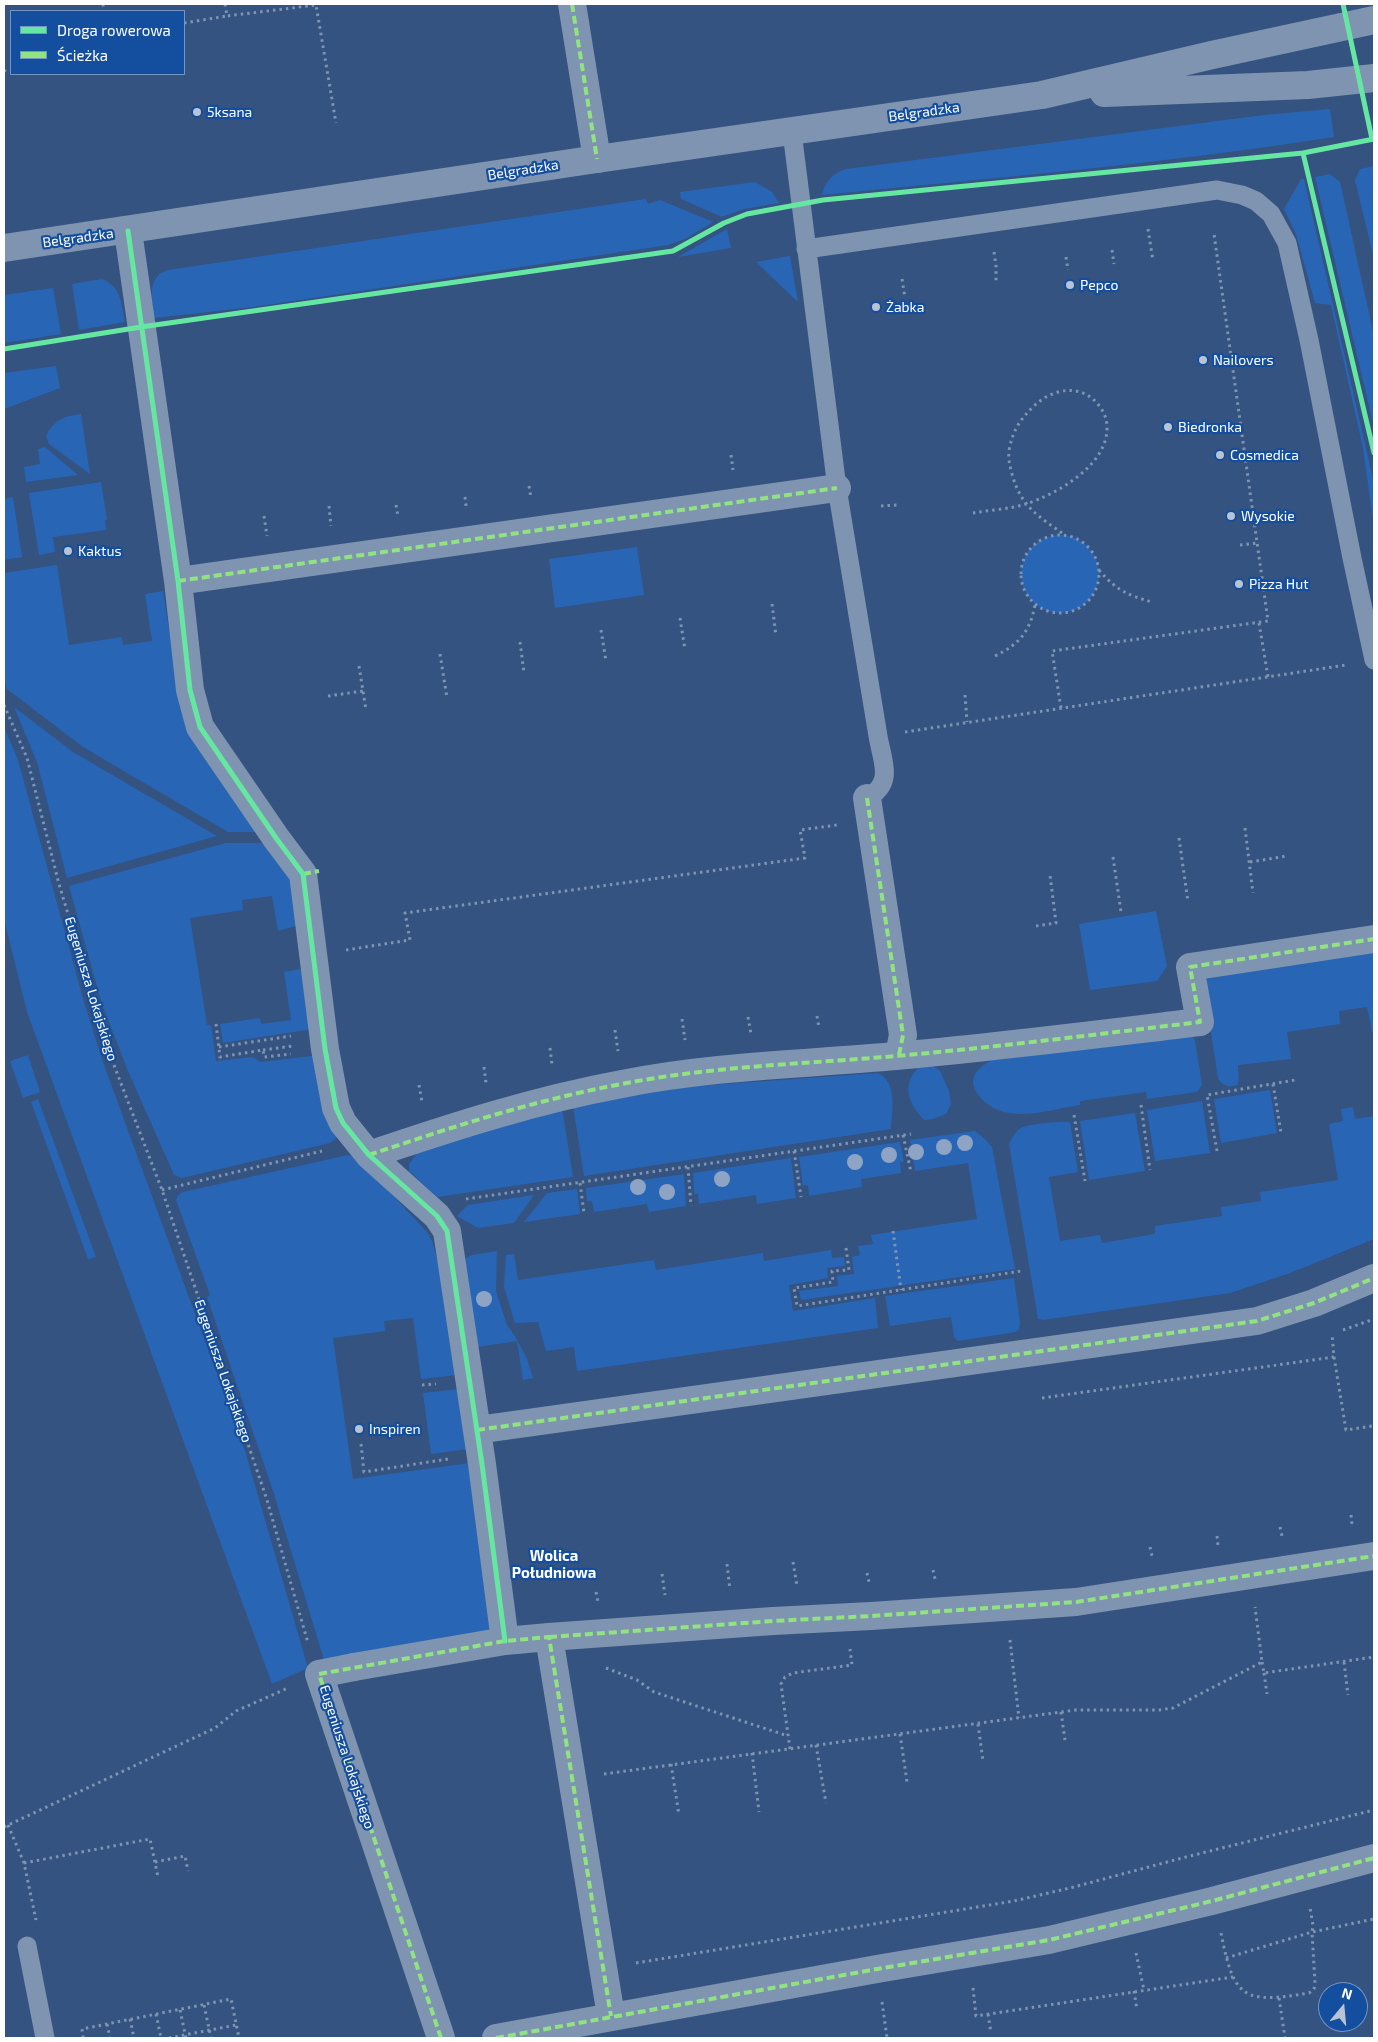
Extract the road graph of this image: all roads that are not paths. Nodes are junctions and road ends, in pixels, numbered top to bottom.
1 (572, 4) edge
2 (1374, 20) edge
3 (1374, 78) edge
4 (1042, 95) junction
5 (792, 132) junction
6 (597, 159) junction
7 (128, 230) junction
8 (4, 248) edge
9 (806, 249) junction
10 (837, 488) junction
11 (178, 581) junction
12 (1374, 660) edge
13 (869, 809) joint
14 (1374, 939) edge
15 (899, 1056) junction
16 (363, 1148) junction
17 (1374, 1278) edge
18 (477, 1430) junction
19 (1374, 1556) edge
20 (549, 1637) junction
21 (505, 1641) junction
22 (1374, 1858) edge
23 (27, 1946) dead end
24 (611, 2016) junction
25 (45, 2038) edge
26 (441, 2038) edge
27 (496, 2038) edge

1 - 6 street
2 - 4 street, Belgradzka
3 - 4 street, Belgradzka
4 - 5 street, Belgradzka
5 - 6 street, Belgradzka
5 - 9 lane
6 - 7 street, Belgradzka
7 - 8 street, Belgradzka
7 - 11 street
9 - 10 lane
9 - 12 lane
10 - 11 street
10 - 13 lane
11 - 16 street
13 - 15 street
14 - 15 street
15 - 16 street
16 - 18 street
17 - 18 street
18 - 21 street
19 - 20 street
20 - 21 street
20 - 24 street
21 - 26 street, Eugeniusza Lokajskiego
22 - 24 street
23 - 25 lane
24 - 27 street

